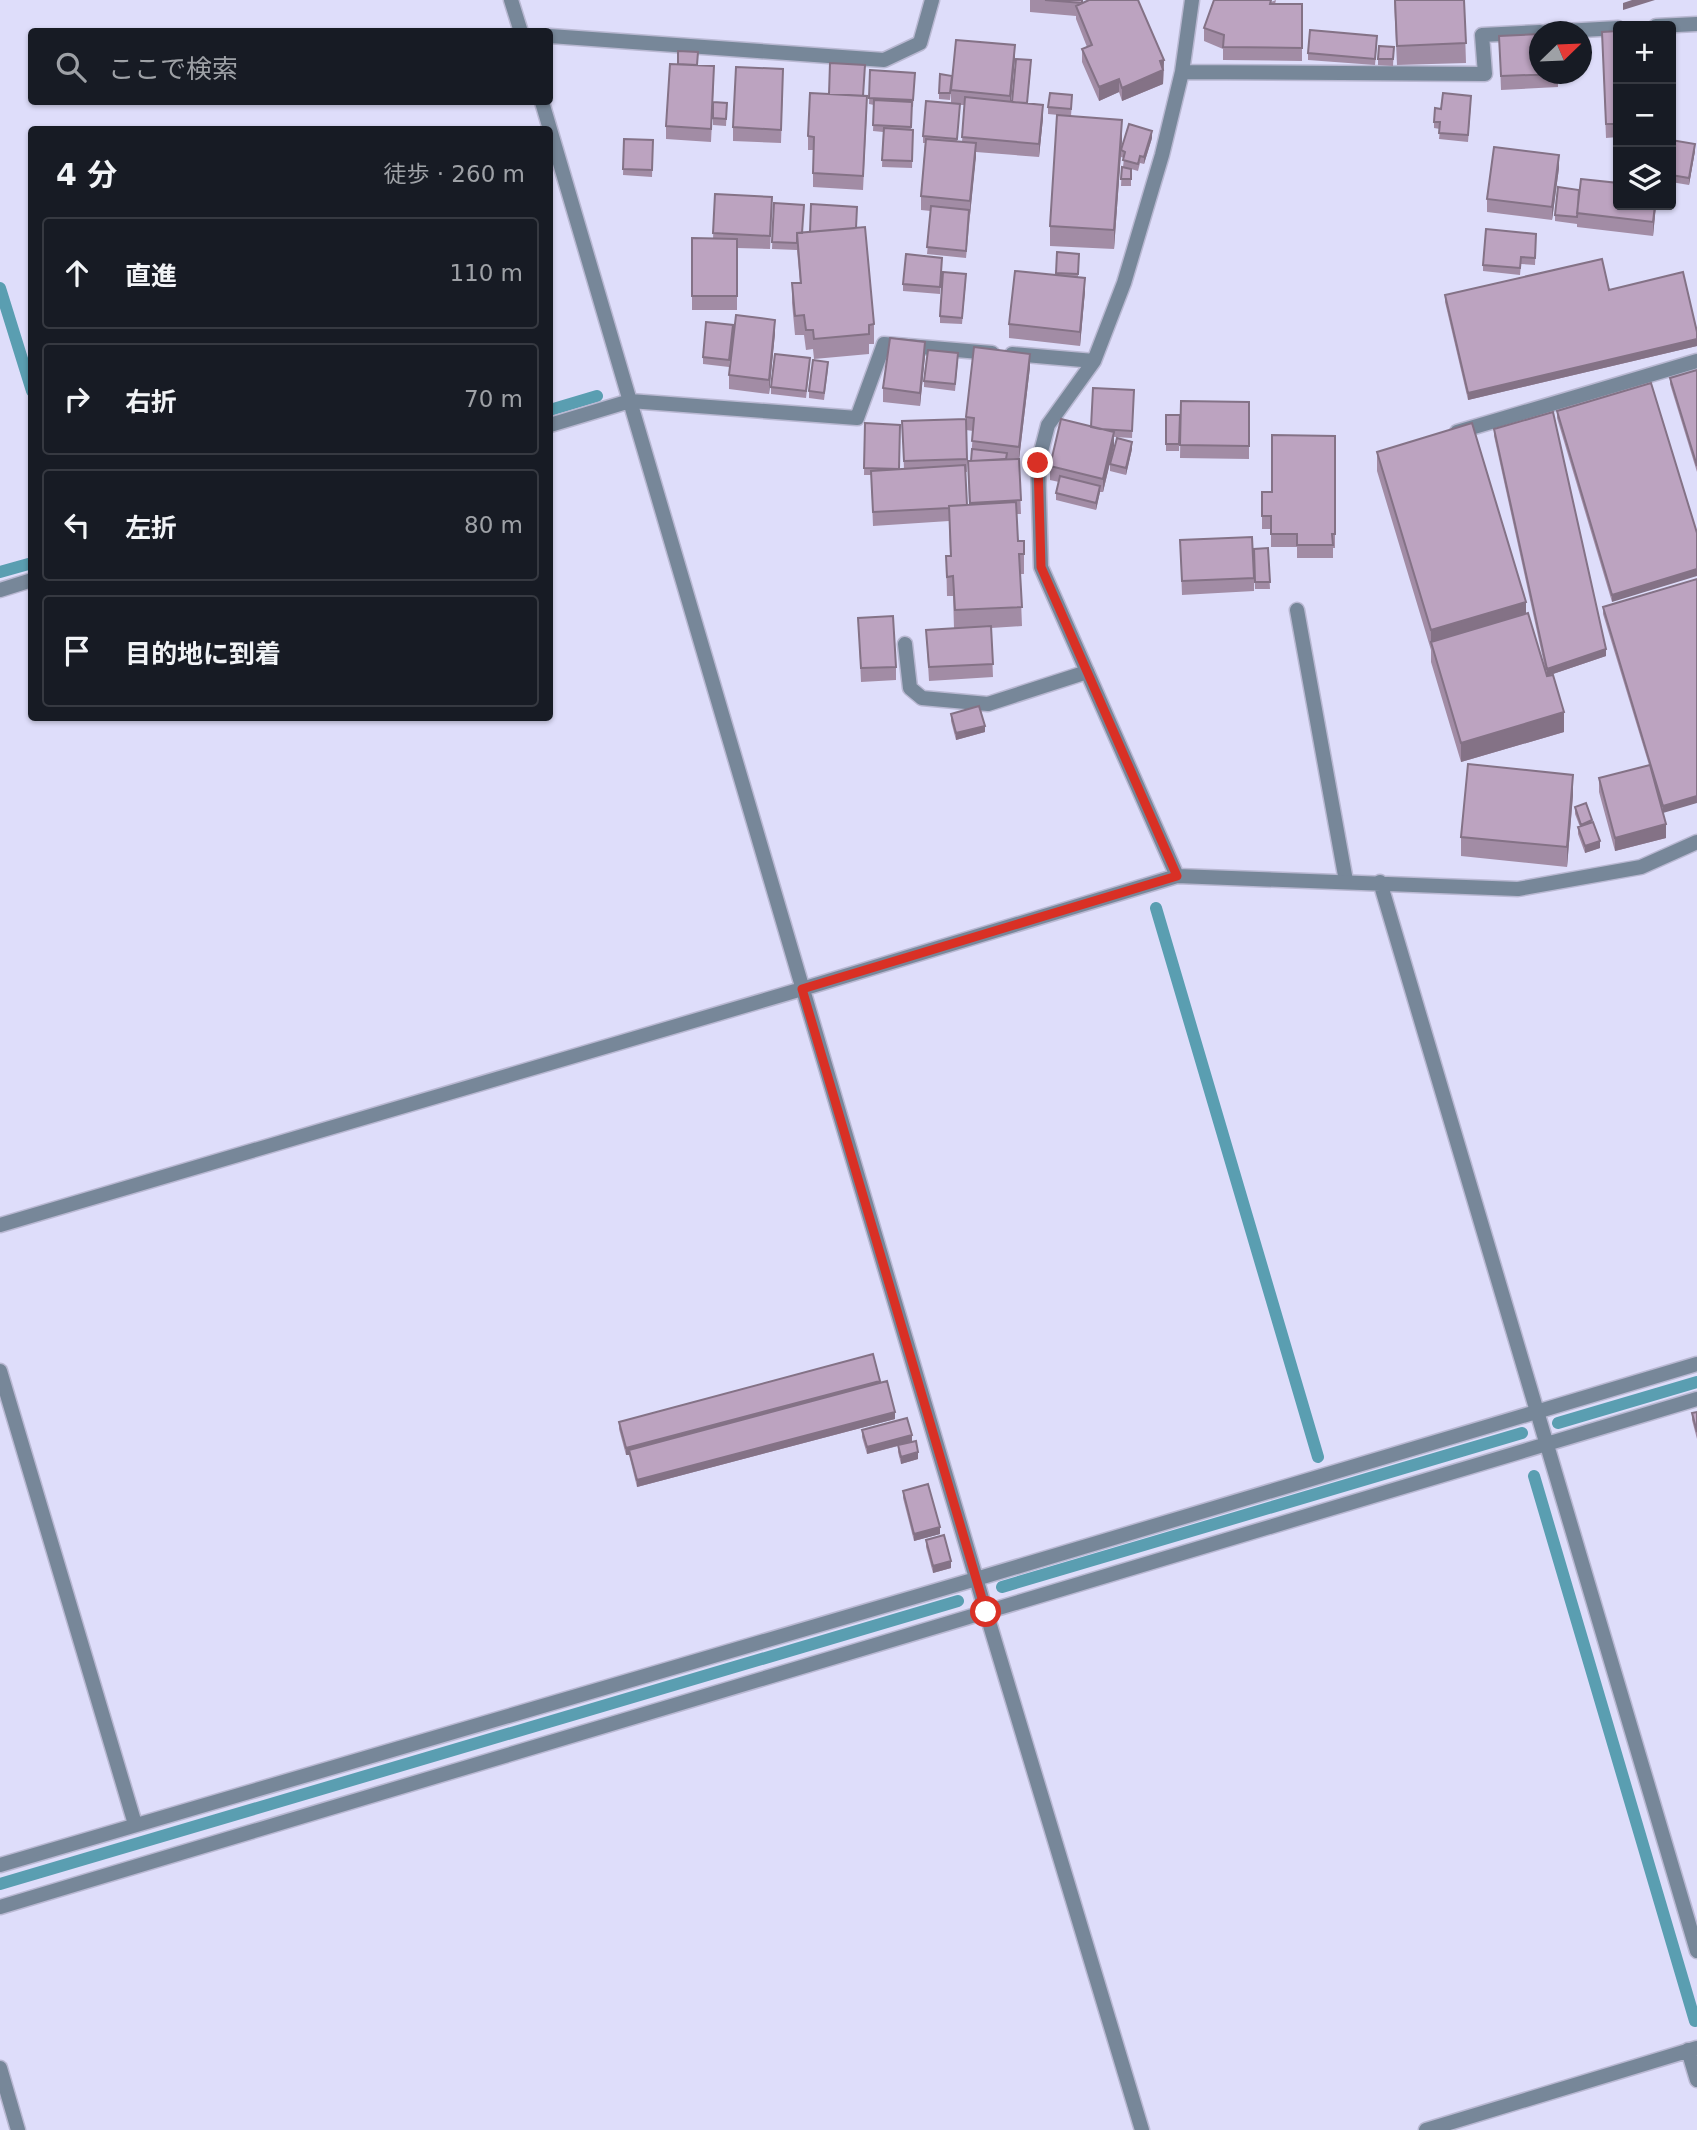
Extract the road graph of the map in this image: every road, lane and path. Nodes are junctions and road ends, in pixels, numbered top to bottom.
1 (511, 0) edge
2 (932, 0) edge
3 (1192, 0) edge
4 (1697, 24) edge
5 (1676, 25) edge
6 (520, 28) edge
7 (1613, 28) edge
8 (1592, 29) edge
9 (1529, 33) edge
10 (553, 36) edge
11 (1182, 72) junction
12 (543, 105) edge
13 (549, 126) edge
14 (553, 139) edge
15 (1094, 361) junction
16 (1697, 361) edge
17 (630, 401) junction
18 (553, 424) edge
19 (1439, 437) edge
20 (28, 581) edge
21 (0, 590) edge
22 (1297, 610) dead end
23 (905, 644) dead end
24 (1087, 672) junction
25 (1697, 842) edge
26 (1177, 876) junction
27 (1346, 881) junction
28 (1380, 882) junction
29 (802, 989) junction
30 (0, 1225) edge
31 (1697, 1364) edge
32 (0, 1371) edge
33 (1697, 1399) edge
34 (1537, 1412) junction
35 (1547, 1444) junction
36 (976, 1579) junction
37 (986, 1612) junction
38 (135, 1824) junction
39 (0, 1865) edge
40 (0, 1907) edge
41 (1697, 1951) edge
42 (1693, 2049) edge
43 (0, 2068) edge
44 (1697, 2080) edge
45 (18, 2130) edge
46 (1142, 2130) edge
47 (1426, 2130) edge

1 - 6 street
2 - 10 street
3 - 11 street
4 - 5 street
7 - 8 street
9 - 11 street
11 - 15 street
12 - 13 street
14 - 17 street
15 - 17 street
15 - 24 street
16 - 19 street
17 - 18 street
17 - 29 street
20 - 21 street
22 - 27 street
23 - 24 street
24 - 26 street
25 - 28 street
26 - 27 street
26 - 29 street
27 - 28 street
28 - 34 street
29 - 30 street
29 - 36 street
31 - 34 street
32 - 38 street
33 - 35 street
34 - 35 street
34 - 36 street
35 - 37 street
35 - 41 street
36 - 37 street
36 - 38 street
37 - 40 street
37 - 46 street
38 - 39 street
42 - 44 street
42 - 47 street
43 - 45 street

